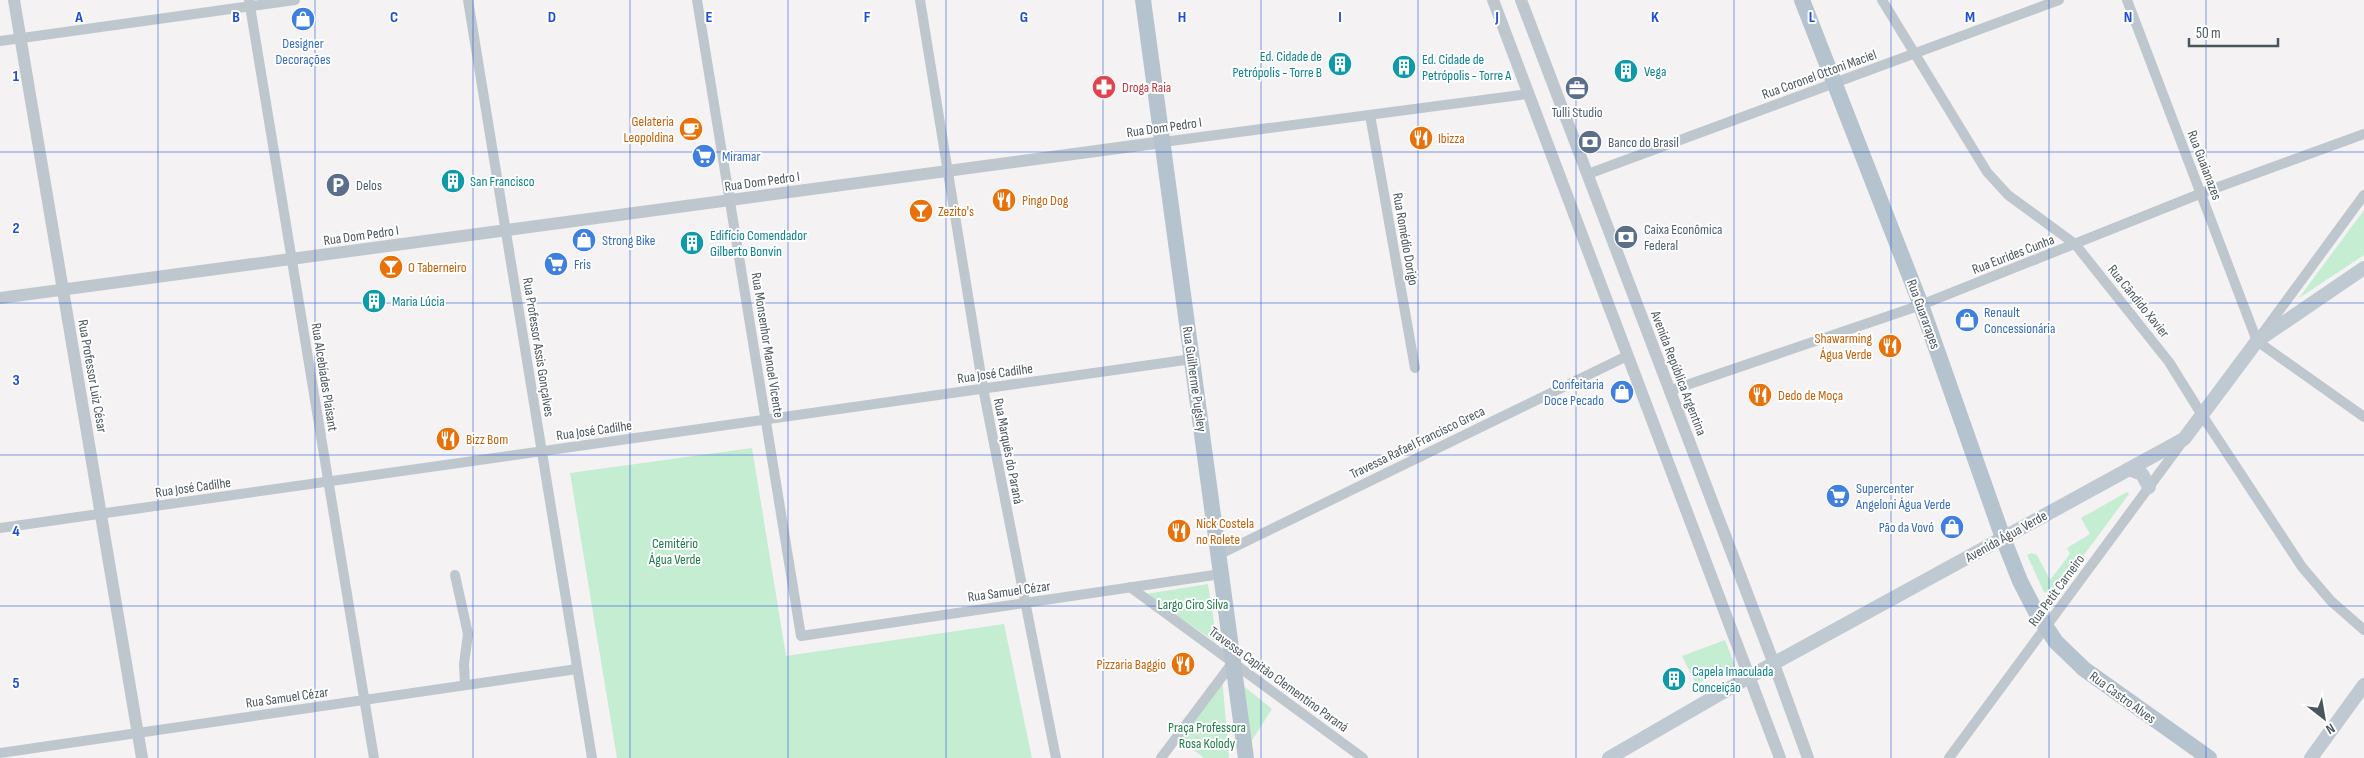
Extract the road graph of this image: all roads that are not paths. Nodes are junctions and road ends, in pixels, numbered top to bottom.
1 (14, 0) edge
2 (296, 0) edge
3 (468, 0) edge
4 (697, 0) edge
5 (920, 0) edge
6 (1143, 0) edge
7 (1493, 0) edge
8 (1521, 0) edge
9 (1802, 0) edge
10 (1882, 0) edge
11 (2059, 0) edge
12 (2126, 0) edge
13 (249, 3) edge
14 (20, 38) junction
15 (0, 41) edge
16 (1914, 54) junction
17 (1834, 83) junction
18 (1528, 94) junction
19 (1370, 115) junction
20 (2364, 134) edge
21 (1163, 142) junction
22 (948, 171) junction
23 (1588, 174) junction
24 (2202, 193) junction
25 (2364, 195) edge
26 (730, 200) junction
27 (506, 231) junction
28 (2075, 244) junction
29 (292, 259) junction
30 (2364, 268) edge
31 (63, 290) junction
32 (0, 298) edge
33 (1921, 304) junction
34 (2256, 341) junction
35 (1628, 356) junction
36 (1192, 358) junction
37 (1415, 368) dead end
38 (983, 388) junction
39 (1669, 391) junction
40 (2202, 415) junction
41 (2364, 417) edge
42 (766, 419) junction
43 (2184, 439) junction
44 (542, 451) junction
45 (2129, 469) junction
46 (328, 482) junction
47 (2149, 487) junction
48 (101, 514) junction
49 (0, 528) edge
50 (2003, 538) junction
51 (1218, 555) junction
52 (1221, 574) junction
53 (455, 575) dead end
54 (1130, 587) junction
55 (1025, 603) junction
56 (2046, 627) junction
57 (2364, 630) edge
58 (801, 636) joint
59 (1233, 662) junction
60 (1774, 664) junction
61 (577, 669) junction
62 (1749, 677) junction
63 (464, 685) junction
64 (2364, 685) edge
65 (364, 700) junction
66 (138, 733) junction
67 (0, 753) edge
68 (142, 758) edge
69 (374, 758) edge
70 (592, 758) edge
71 (1056, 758) edge
72 (1161, 758) edge
73 (1246, 758) edge
74 (1363, 758) edge
75 (1609, 758) edge
76 (1780, 758) edge
77 (1808, 758) edge
78 (1949, 758) edge
79 (2209, 758) edge
80 (2311, 758) edge

1 - 14 street, Rua Professor Luiz César
2 - 13 street
3 - 27 street, Rua Professor Assis Gonçalves
4 - 26 street, Rua Monsenhor Manoel Vicente
5 - 22 street, Rua Marquês do Paraná
6 - 21 main road, Rua Guilherme Pugsley
7 - 18 street
8 - 23 street, Avenida República Argentina
9 - 17 main road, Rua Guararapes
10 - 16 street, Rua Cândido Xavier
11 - 16 street, Rua Coronel Ottoni Maciel
12 - 24 street, Rua Guaianazes
13 - 14 street
13 - 29 street, Rua Alcebíades Plaisant
14 - 15 street
14 - 31 street, Rua Professor Luiz César
16 - 17 street, Rua Coronel Ottoni Maciel
16 - 28 street, Rua Cândido Xavier
17 - 23 street, Rua Coronel Ottoni Maciel
17 - 33 main road, Rua Guararapes
18 - 19 street, Rua Dom Pedro I
18 - 35 street
19 - 21 street, Rua Dom Pedro I
19 - 37 street, Rua Romédio Dorigo
20 - 24 street, Rua Eurides Cunha
21 - 22 street, Rua Dom Pedro I
21 - 36 main road, Rua Guilherme Pugsley
22 - 26 street, Rua Dom Pedro I
22 - 38 street, Rua Marquês do Paraná
23 - 39 street, Avenida República Argentina
24 - 28 street, Rua Eurides Cunha
24 - 34 street, Rua Guaianazes
25 - 34 street
26 - 27 street, Rua Dom Pedro I
26 - 42 street, Rua Monsenhor Manoel Vicente
27 - 29 street, Rua Dom Pedro I
27 - 44 street, Rua Professor Assis Gonçalves
28 - 33 street, Rua Eurides Cunha
28 - 40 street, Rua Cândido Xavier
29 - 31 street, Rua Dom Pedro I
29 - 46 street, Rua Alcebíades Plaisant
30 - 34 main road, Avenida Água Verde
31 - 32 street, Rua Dom Pedro I
31 - 48 street, Rua Professor Luiz César
33 - 39 street, Rua Eurides Cunha
33 - 50 main road, Rua Guararapes
34 - 40 main road, Avenida Água Verde
34 - 41 street
35 - 51 street, Travessa Rafael Francisco Greca
35 - 62 street
36 - 38 street, Rua José Cadilhe
36 - 51 main road, Rua Guilherme Pugsley
38 - 42 street, Rua José Cadilhe
38 - 55 street, Rua Marquês do Paraná
39 - 60 street, Avenida República Argentina
40 - 43 main road, Avenida Água Verde
40 - 57 street, Rua Cândido Xavier
42 - 44 street, Rua José Cadilhe
42 - 58 street, Rua Monsenhor Manoel Vicente
43 - 45 main road, Avenida Água Verde
43 - 47 street, Rua Petit Carneiro
44 - 46 street, Rua José Cadilhe
44 - 61 street, Rua Professor Assis Gonçalves
45 - 47 main road
45 - 50 main road, Avenida Água Verde
46 - 48 street, Rua José Cadilhe
46 - 65 street, Rua Alcebíades Plaisant
47 - 56 street, Rua Petit Carneiro
48 - 49 street, Rua José Cadilhe
48 - 66 street, Rua Professor Luiz César
50 - 56 main road, Rua Guararapes
50 - 60 main road, Avenida Água Verde
51 - 52 main road, Rua Guilherme Pugsley
52 - 54 street, Rua Samuel Cézar
52 - 59 main road, Rua Guilherme Pugsley
53 - 63 street
54 - 55 street, Rua Samuel Cézar
54 - 59 street, Travessa Capitão Clementino Paraná
55 - 58 street, Rua Samuel Cézar
55 - 71 street, Rua Marquês do Paraná
56 - 78 street, Rua Petit Carneiro
56 - 79 main road, Rua Castro Alves
59 - 72 street
59 - 73 main road, Rua Guilherme Pugsley
59 - 74 street, Travessa Capitão Clementino Paraná
60 - 62 main road, Avenida Água Verde
60 - 77 street, Avenida República Argentina
61 - 63 street, Rua Samuel Cézar
61 - 70 street, Rua Professor Assis Gonçalves
62 - 75 main road, Avenida Água Verde
62 - 76 street
63 - 65 street, Rua Samuel Cézar
64 - 80 main road
65 - 66 street, Rua Samuel Cézar
65 - 69 street, Rua Alcebíades Plaisant
66 - 67 street, Rua Samuel Cézar
66 - 68 street, Rua Professor Luiz César

